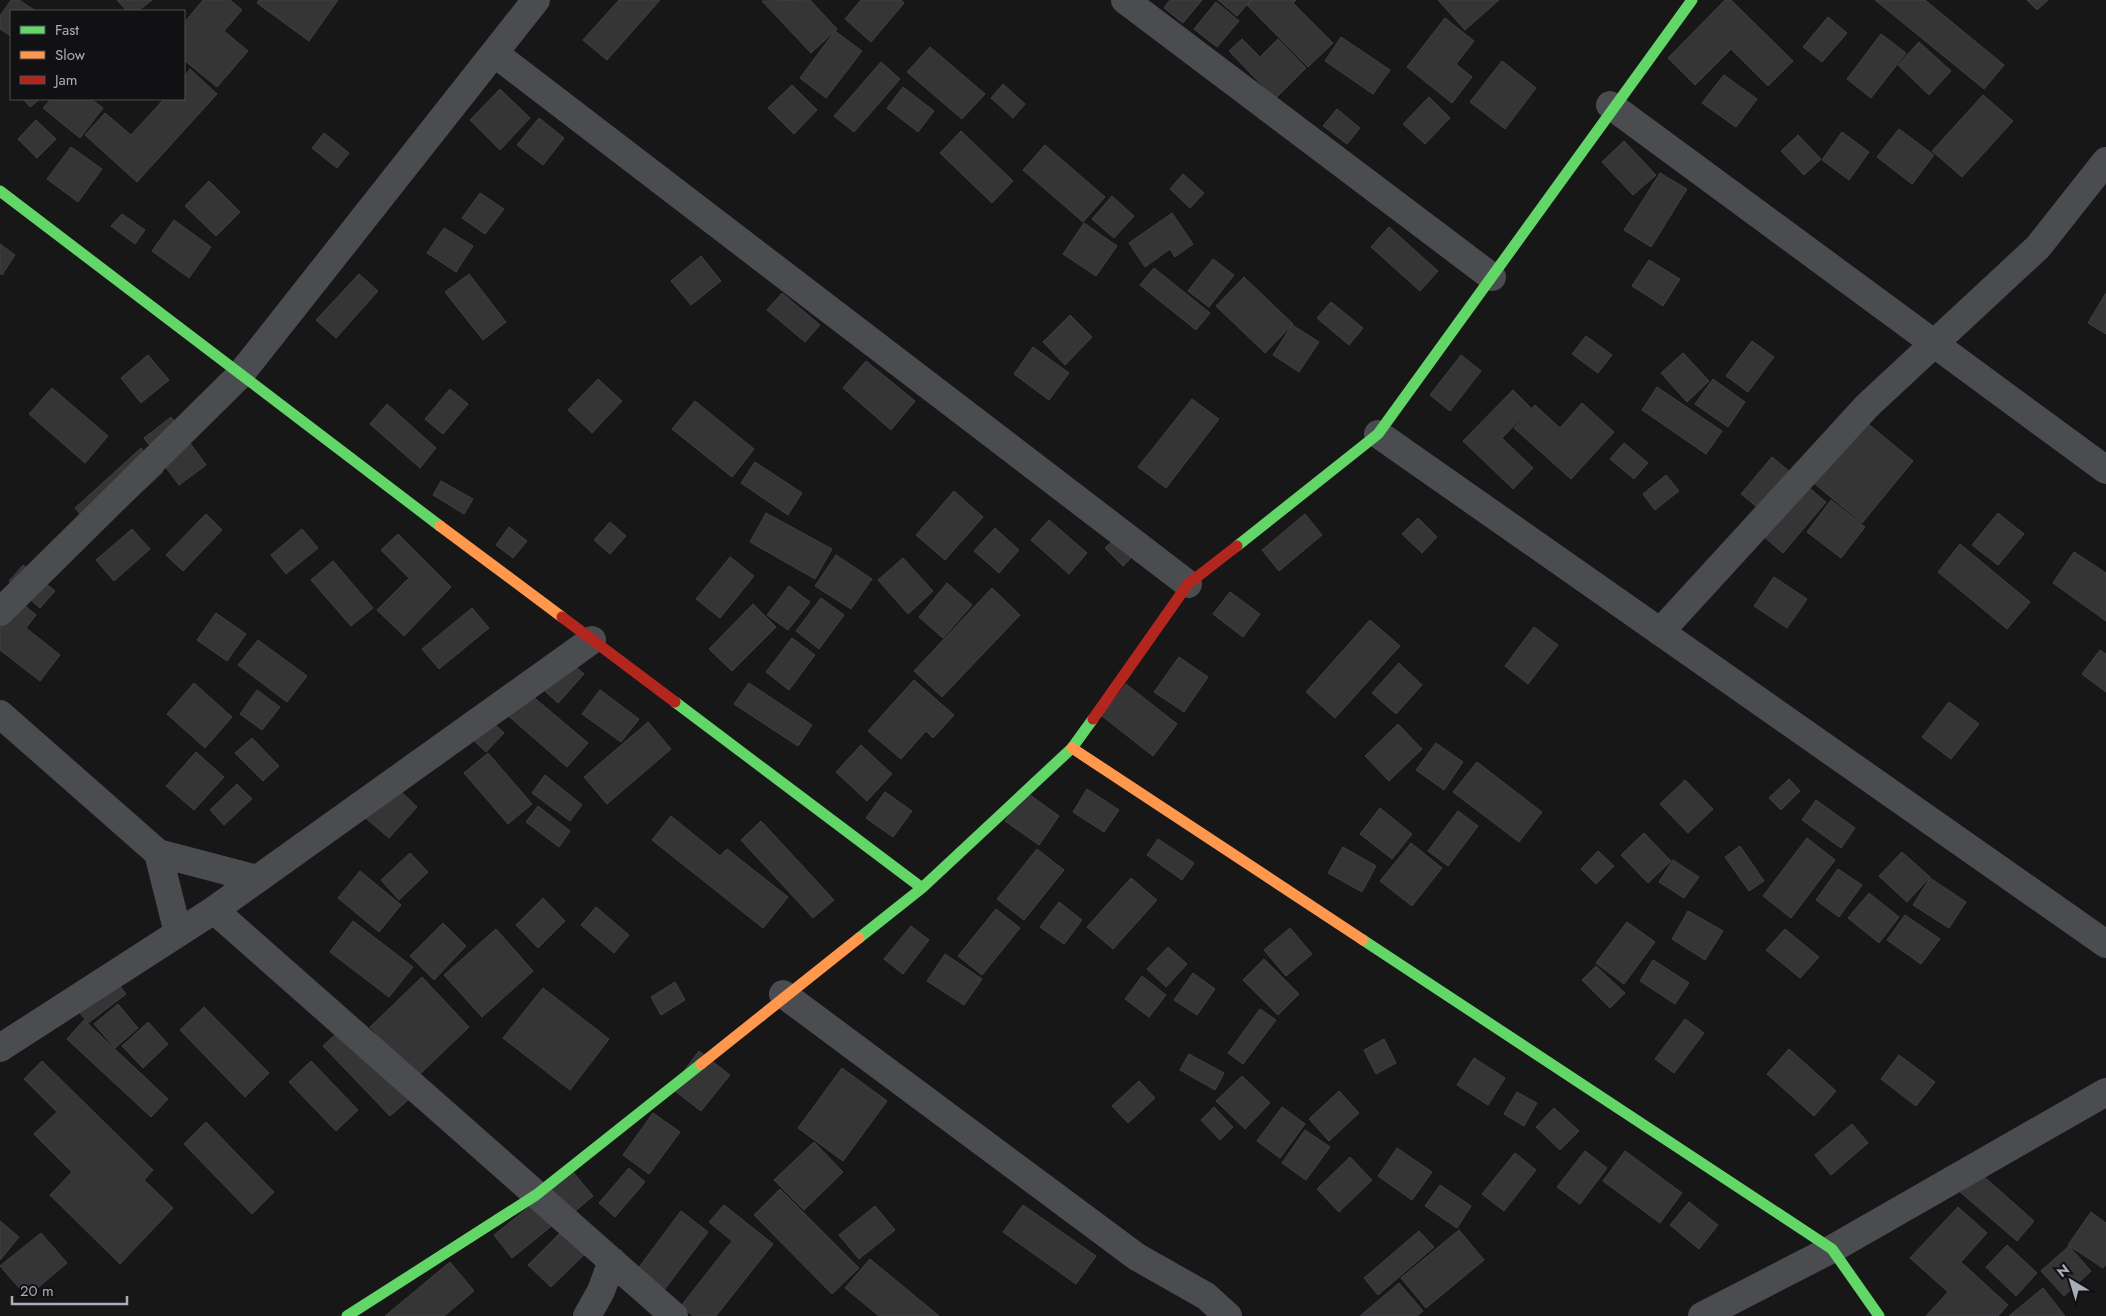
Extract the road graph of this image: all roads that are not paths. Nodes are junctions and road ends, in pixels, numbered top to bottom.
1 (536, 0) edge
2 (1125, 0) edge
3 (1692, 0) edge
4 (494, 53) junction
5 (1612, 107) junction
6 (2106, 161) edge
7 (0, 190) edge
8 (1492, 277) junction
9 (1935, 345) junction
10 (240, 375) junction
11 (1378, 434) junction
12 (2106, 470) edge
13 (1188, 584) junction
14 (0, 612) edge
15 (1660, 632) junction
16 (592, 640) junction
17 (0, 714) edge
18 (1072, 748) junction
19 (158, 853) junction
20 (257, 879) junction
21 (922, 888) junction
22 (214, 910) junction
23 (178, 933) junction
24 (2106, 944) edge
25 (784, 996) junction
26 (0, 1048) edge
27 (2106, 1092) edge
28 (536, 1195) junction
29 (1832, 1249) junction
30 (612, 1261) junction
31 (347, 1316) edge
32 (587, 1316) edge
33 (674, 1316) edge
34 (1228, 1316) edge
35 (1702, 1316) edge
36 (1879, 1316) edge

1 - 4 street
2 - 8 street
3 - 5 street
4 - 10 street
4 - 13 street
5 - 8 street
5 - 9 street
6 - 9 street
7 - 10 street
8 - 11 street
9 - 12 street
9 - 15 street
10 - 14 street
10 - 16 street
11 - 13 street
11 - 15 street
13 - 18 street
15 - 24 street
16 - 20 street
16 - 21 street
17 - 19 street
18 - 21 street
18 - 29 street
19 - 20 street
19 - 23 street
20 - 22 street
21 - 25 street
22 - 23 street
22 - 28 street
23 - 26 street
25 - 28 street
25 - 34 street
27 - 29 street
28 - 30 street
28 - 31 street
29 - 35 street
29 - 36 street
30 - 32 street
30 - 33 street

